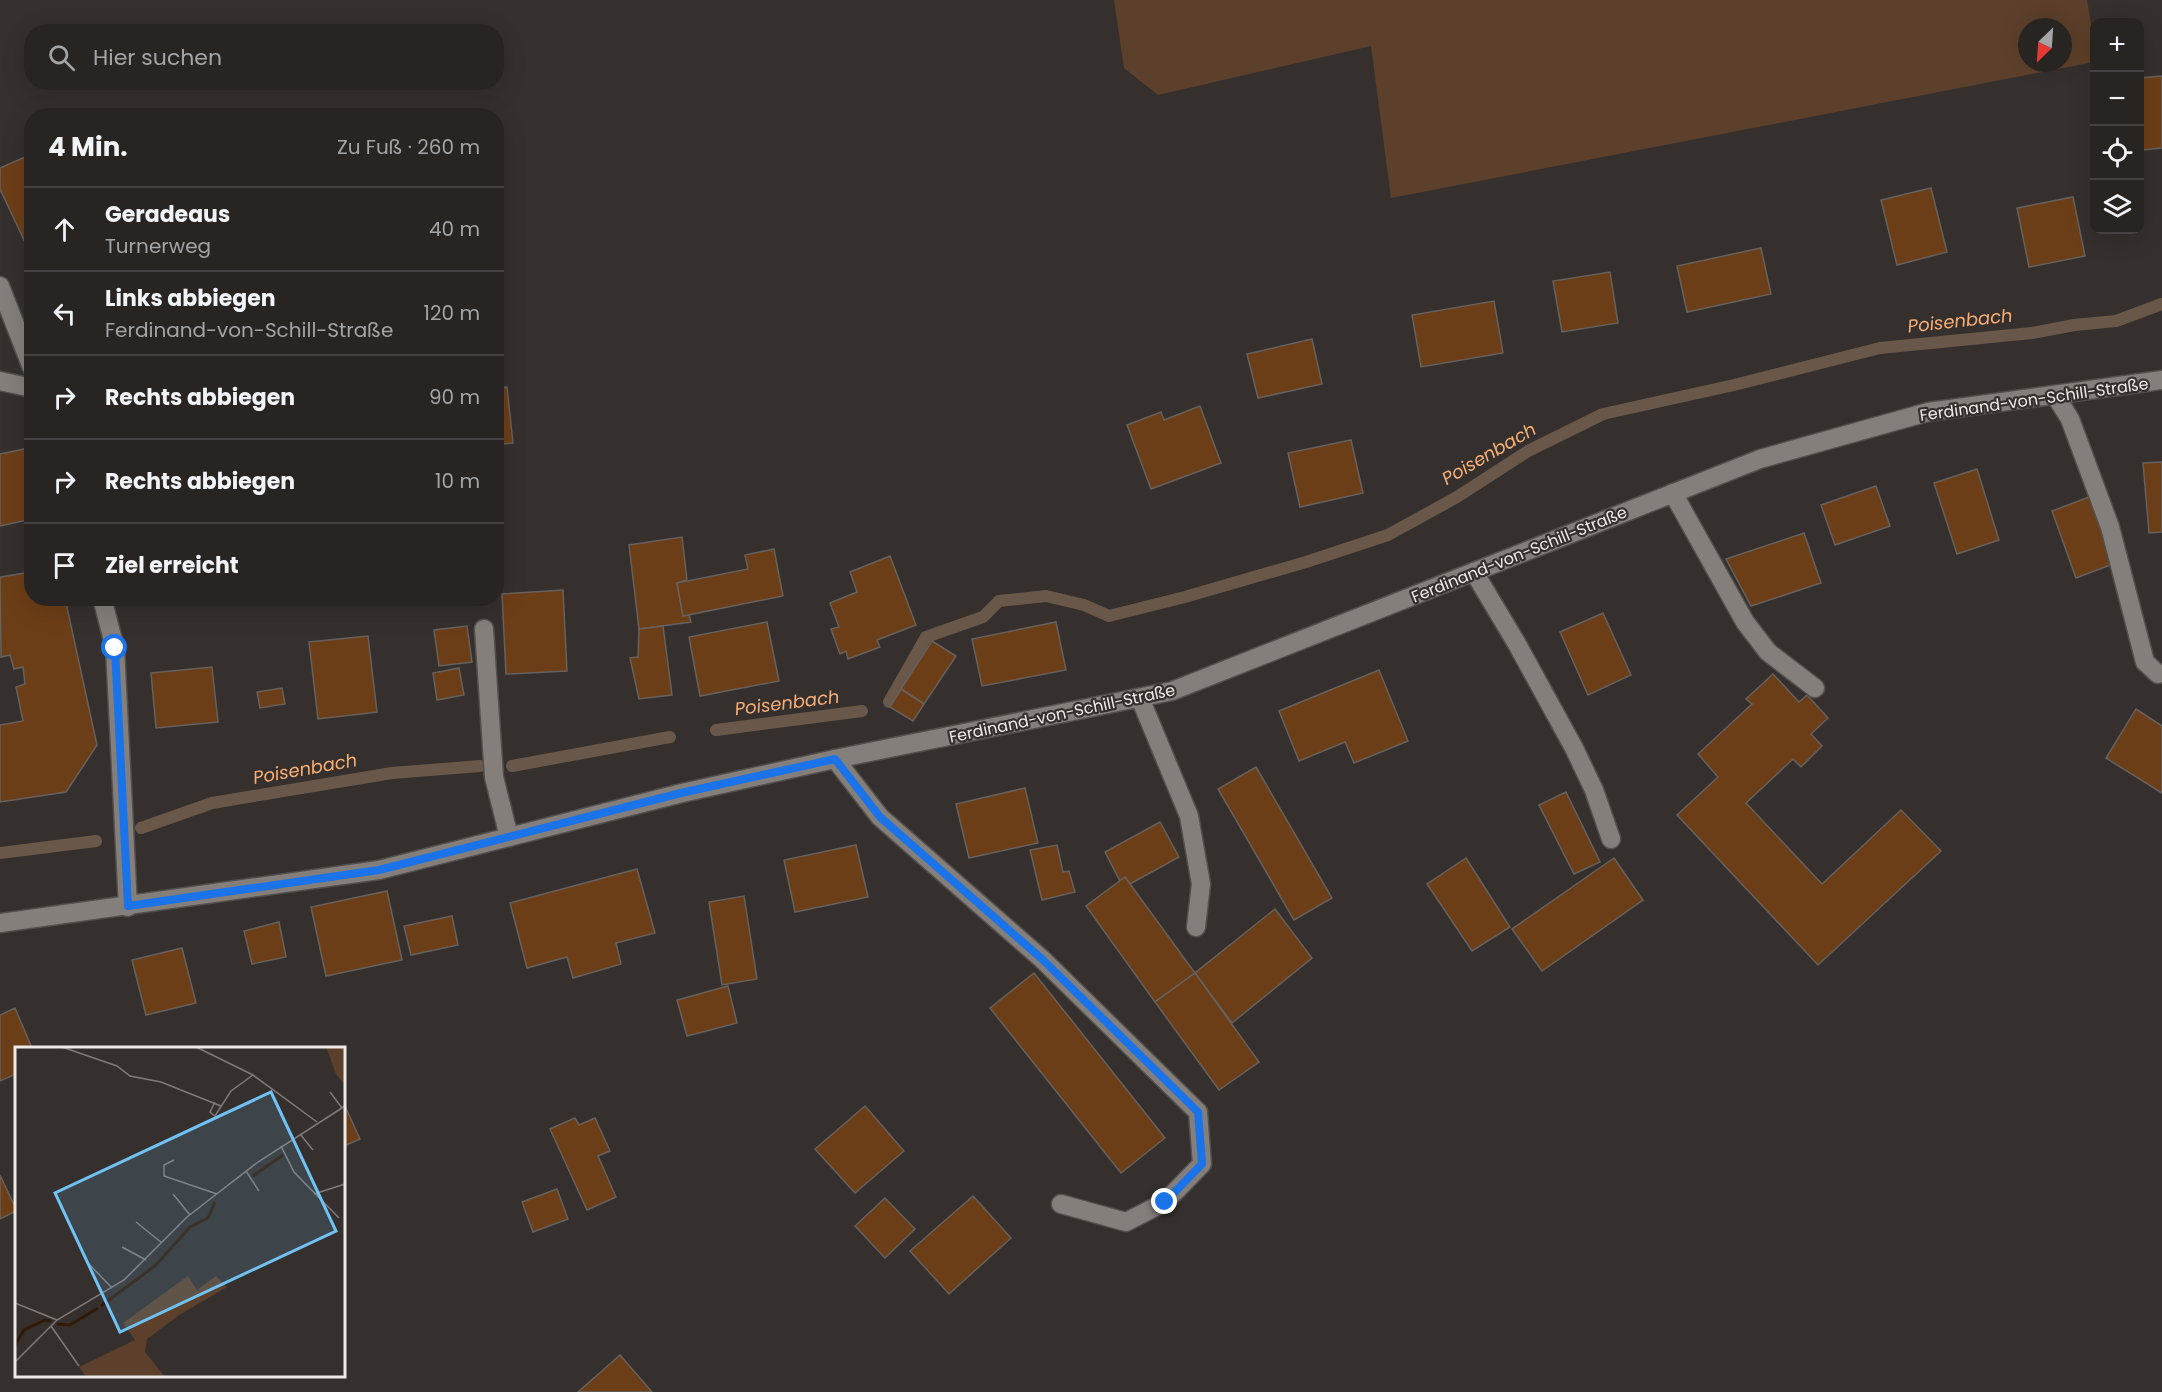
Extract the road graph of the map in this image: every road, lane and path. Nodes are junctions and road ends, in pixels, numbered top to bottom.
1 (0, 286) edge
2 (24, 348) edge
3 (0, 381) edge
4 (2162, 381) edge
5 (24, 386) edge
6 (2055, 395) junction
7 (1673, 493) junction
8 (1474, 572) junction
9 (104, 606) edge
10 (484, 628) dead end
11 (2158, 674) dead end
12 (1815, 688) dead end
13 (1140, 698) junction
14 (835, 759) junction
15 (508, 837) junction
16 (1611, 839) dead end
17 (128, 906) junction
18 (0, 923) edge
19 (1196, 927) dead end
20 (1061, 1204) dead end

1 - 2 street
3 - 5 street
4 - 6 street, Ferdinand-von-Schill-Straße
6 - 7 street, Ferdinand-von-Schill-Straße
6 - 11 street
7 - 8 street, Ferdinand-von-Schill-Straße
7 - 12 street
8 - 13 street, Ferdinand-von-Schill-Straße
8 - 16 street
9 - 17 street
10 - 15 street
13 - 14 street, Ferdinand-von-Schill-Straße
13 - 19 street
14 - 15 street, Ferdinand-von-Schill-Straße
14 - 20 street
15 - 17 street, Ferdinand-von-Schill-Straße
17 - 18 street, Ferdinand-von-Schill-Straße

